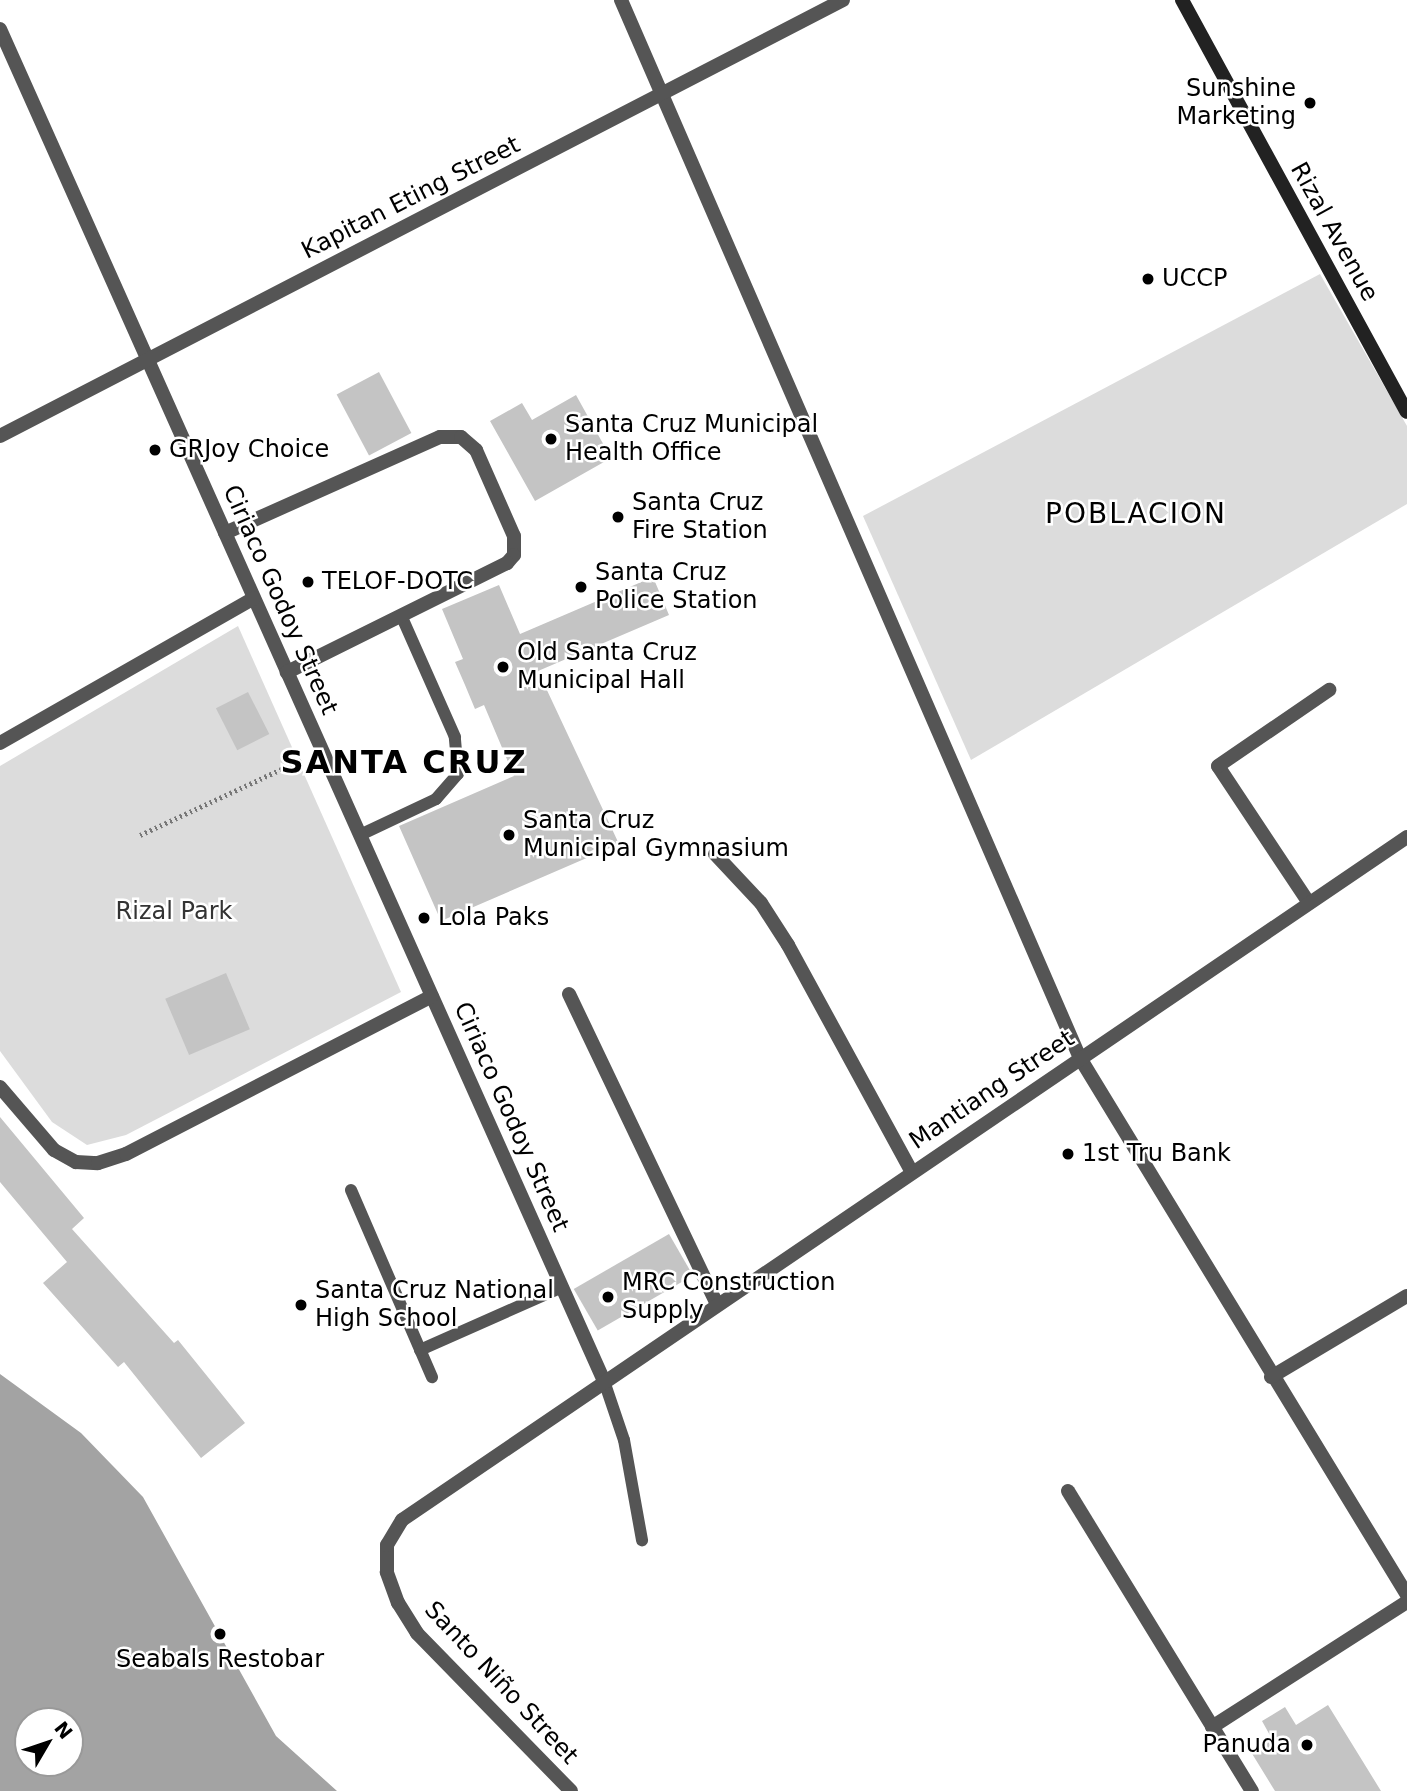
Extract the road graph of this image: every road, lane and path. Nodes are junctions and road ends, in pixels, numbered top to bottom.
1 (621, 0) edge
2 (843, 0) edge
3 (1182, 0) edge
4 (0, 29) edge
5 (662, 94) junction
6 (148, 360) junction
7 (1407, 412) edge
8 (0, 436) edge
9 (225, 533) junction
10 (254, 598) junction
11 (401, 615) junction
12 (287, 672) junction
13 (1329, 690) dead end
14 (0, 743) edge
15 (322, 750) junction
16 (140, 835) dead end
17 (360, 835) junction
18 (1407, 837) edge
19 (715, 854) dead end
20 (1309, 903) junction
21 (569, 994) dead end
22 (432, 996) junction
23 (1080, 1058) junction
24 (0, 1087) edge
25 (912, 1171) junction
26 (351, 1191) dead end
27 (562, 1287) junction
28 (1407, 1296) edge
29 (717, 1304) junction
30 (420, 1350) junction
31 (432, 1377) dead end
32 (1271, 1377) junction
33 (604, 1381) junction
34 (1068, 1491) dead end
35 (642, 1540) dead end
36 (1407, 1595) edge
37 (1407, 1602) edge
38 (1212, 1727) junction
39 (571, 1791) edge
40 (1252, 1791) edge

1 - 5 street
2 - 5 street, Kapitan Eting Street
3 - 7 street, Rizal Avenue
4 - 6 street, Ciriaco Godoy Street
5 - 6 street, Kapitan Eting Street
5 - 23 street
6 - 8 street, Kapitan Eting Street
6 - 9 street, Ciriaco Godoy Street
9 - 10 street, Ciriaco Godoy Street
9 - 11 street
10 - 12 street, Ciriaco Godoy Street
10 - 14 street
11 - 12 street
11 - 17 lane
12 - 15 street, Ciriaco Godoy Street
13 - 20 street
15 - 16 path
15 - 17 street, Ciriaco Godoy Street
17 - 22 street, Ciriaco Godoy Street
18 - 20 street, Mantiang Street
19 - 25 street
20 - 23 street, Mantiang Street
21 - 29 street
22 - 24 street
22 - 27 street, Ciriaco Godoy Street
23 - 25 street, Mantiang Street
23 - 32 street
25 - 29 street, Mantiang Street
26 - 30 lane
27 - 30 lane
27 - 33 street, Ciriaco Godoy Street
28 - 32 street
29 - 33 street, Mantiang Street
30 - 31 lane
32 - 36 street
33 - 35 lane
33 - 39 street, Santo Niño Street
34 - 38 street
37 - 38 street
38 - 40 street

